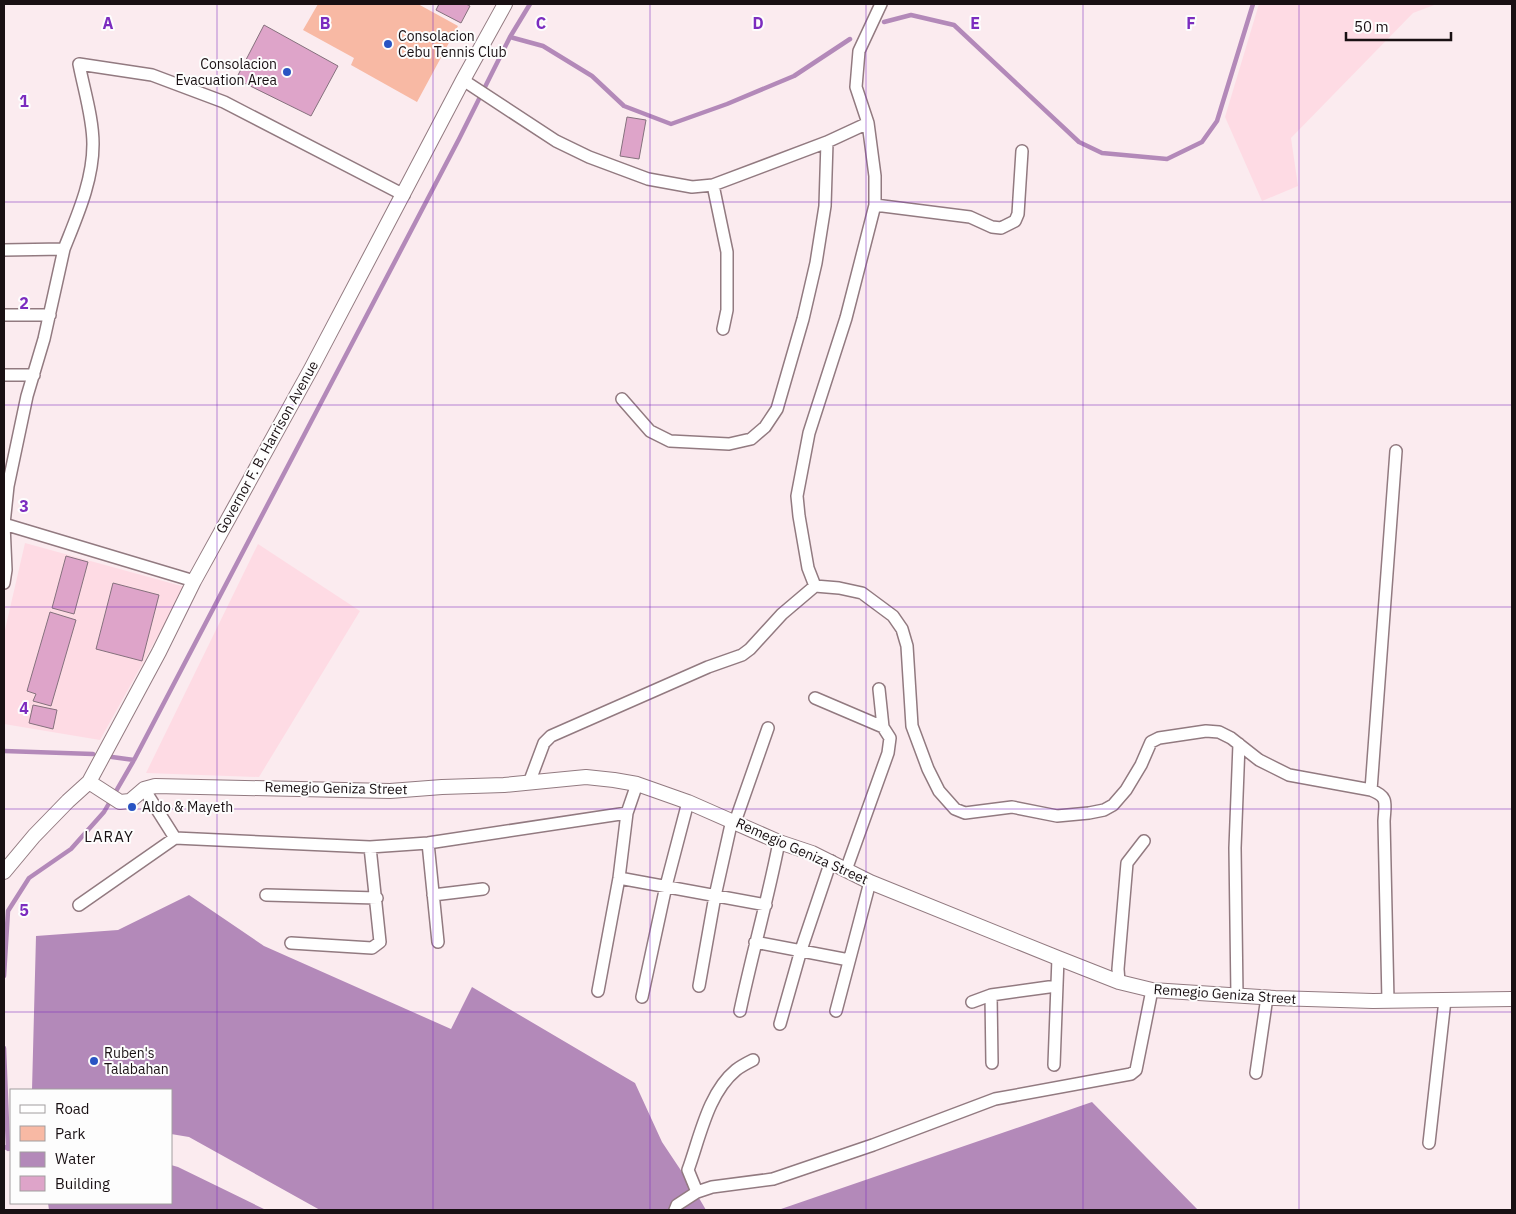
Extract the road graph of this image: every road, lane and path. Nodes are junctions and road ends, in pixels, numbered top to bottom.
1 (505, 4) edge
2 (881, 4) edge
3 (463, 80) junction
4 (868, 123) junction
5 (827, 142) junction
6 (1022, 151) dead end
7 (713, 185) junction
8 (404, 195) junction
9 (874, 205) junction
10 (64, 249) junction
11 (4, 250) edge
12 (4, 315) edge
13 (50, 315) junction
14 (723, 329) dead end
15 (4, 375) edge
16 (34, 375) junction
17 (622, 399) dead end
18 (1396, 450) dead end
19 (4, 524) edge
20 (194, 581) junction
21 (4, 583) edge
22 (815, 586) junction
23 (879, 689) dead end
24 (814, 698) dead end
25 (883, 727) junction
26 (768, 728) dead end
27 (1239, 744) junction
28 (89, 782) junction
29 (529, 783) junction
30 (637, 784) junction
31 (144, 789) junction
32 (1371, 790) junction
33 (688, 802) junction
34 (627, 813) junction
35 (734, 821) junction
36 (175, 838) junction
37 (779, 842) junction
38 (1144, 842) dead end
39 (428, 843) junction
40 (370, 847) junction
41 (830, 862) junction
42 (846, 870) junction
43 (4, 872) edge
44 (619, 878) junction
45 (870, 882) junction
46 (666, 886) junction
47 (483, 889) dead end
48 (266, 895) dead end
49 (433, 895) junction
50 (715, 896) junction
51 (377, 898) junction
52 (79, 905) dead end
53 (766, 905) junction
54 (438, 942) dead end
55 (754, 942) junction
56 (291, 943) dead end
57 (801, 950) junction
58 (1058, 958) junction
59 (849, 960) junction
60 (1119, 982) junction
61 (700, 986) dead end
62 (1056, 986) junction
63 (1152, 990) junction
64 (598, 991) dead end
65 (991, 995) junction
66 (642, 996) dead end
67 (1237, 996) junction
68 (1267, 998) junction
69 (1512, 999) edge
70 (1445, 1000) junction
71 (1388, 1001) junction
72 (972, 1002) dead end
73 (740, 1011) dead end
74 (836, 1011) dead end
75 (780, 1024) dead end
76 (753, 1060) dead end
77 (992, 1063) dead end
78 (1054, 1065) dead end
79 (1256, 1073) dead end
80 (1429, 1143) dead end
81 (698, 1192) junction
82 (675, 1210) edge

1 - 3 street, Governor F. B. Harrison Avenue
2 - 4 street
3 - 7 street
3 - 8 street, Governor F. B. Harrison Avenue
4 - 5 street
4 - 9 street
5 - 7 street
5 - 17 street
6 - 9 street
7 - 14 street
8 - 10 street
8 - 20 street, Governor F. B. Harrison Avenue
9 - 22 street
10 - 11 street
10 - 13 street
12 - 13 street
13 - 16 street
15 - 16 street
16 - 19 street
18 - 32 street
19 - 20 street
19 - 21 street
20 - 28 street, Governor F. B. Harrison Avenue
22 - 27 street
22 - 29 street
23 - 25 street
24 - 25 street
25 - 42 street
26 - 35 street
27 - 32 street
27 - 67 street
28 - 31 street, Remegio Geniza Street
28 - 43 street, Governor F. B. Harrison Avenue
29 - 30 street, Remegio Geniza Street
29 - 31 street, Remegio Geniza Street
30 - 33 street, Remegio Geniza Street
30 - 34 street
31 - 36 street
32 - 71 street
33 - 35 street, Remegio Geniza Street
33 - 46 street
34 - 39 street
34 - 44 street
35 - 37 street, Remegio Geniza Street
35 - 50 street
36 - 40 street
36 - 52 street
37 - 41 street, Remegio Geniza Street
37 - 53 street
38 - 60 street
39 - 40 street
39 - 49 street
40 - 51 street
41 - 42 street, Remegio Geniza Street
41 - 57 street
42 - 45 street, Remegio Geniza Street
44 - 46 street
44 - 64 street
45 - 58 street, Remegio Geniza Street
45 - 59 street
46 - 50 street
46 - 66 street
47 - 49 street
48 - 51 street
49 - 54 street
50 - 53 street
50 - 61 street
51 - 56 street
53 - 55 street
55 - 57 street
55 - 73 street
57 - 59 street
57 - 75 street
58 - 60 street, Remegio Geniza Street
58 - 62 street
59 - 74 street
60 - 63 street, Remegio Geniza Street
62 - 65 street
62 - 78 street
63 - 67 street, Remegio Geniza Street
63 - 81 street
65 - 72 street
65 - 77 street
67 - 68 street, Remegio Geniza Street
68 - 71 street, Remegio Geniza Street
68 - 79 street
69 - 70 street, Remegio Geniza Street
70 - 71 street, Remegio Geniza Street
70 - 80 street
76 - 81 street
81 - 82 street

